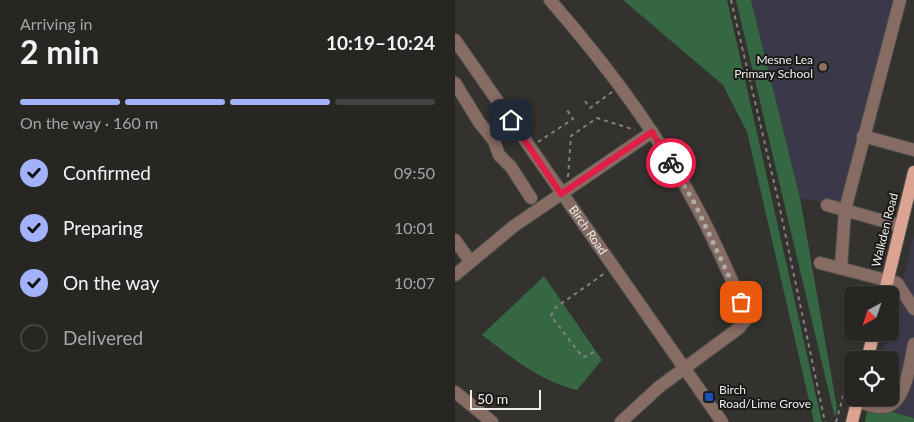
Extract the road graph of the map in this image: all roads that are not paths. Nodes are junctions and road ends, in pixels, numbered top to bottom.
1 (550, 0) edge
2 (901, 0) edge
3 (455, 40) edge
4 (455, 84) edge
5 (651, 133) junction
6 (863, 136) junction
7 (914, 150) edge
8 (914, 172) edge
9 (564, 192) junction
10 (531, 198) dead end
11 (827, 205) dead end
12 (845, 210) junction
13 (901, 226) junction
14 (455, 240) edge
15 (470, 261) junction
16 (820, 263) dead end
17 (841, 268) junction
18 (455, 275) edge
19 (887, 279) junction
20 (886, 286) edge
21 (914, 309) edge
22 (914, 344) edge
23 (683, 369) junction
24 (455, 392) edge
25 (899, 397) edge
26 (856, 406) edge
27 (492, 422) edge
28 (621, 422) edge
29 (722, 422) edge
30 (852, 422) edge

1 - 5 street
2 - 6 street
3 - 9 street, Birch Road
4 - 10 street
5 - 9 street
5 - 23 street
6 - 7 street
6 - 12 street
8 - 13 main road, Walkden Road
9 - 15 street
9 - 23 street, Birch Road
11 - 12 street
12 - 13 street
12 - 17 street
13 - 19 main road, Walkden Road
14 - 15 street
15 - 18 street
16 - 17 street
17 - 19 street
19 - 20 main road, Walkden Road
19 - 21 street
22 - 25 street
23 - 28 street
23 - 29 street, Birch Road
24 - 27 street
26 - 30 main road

